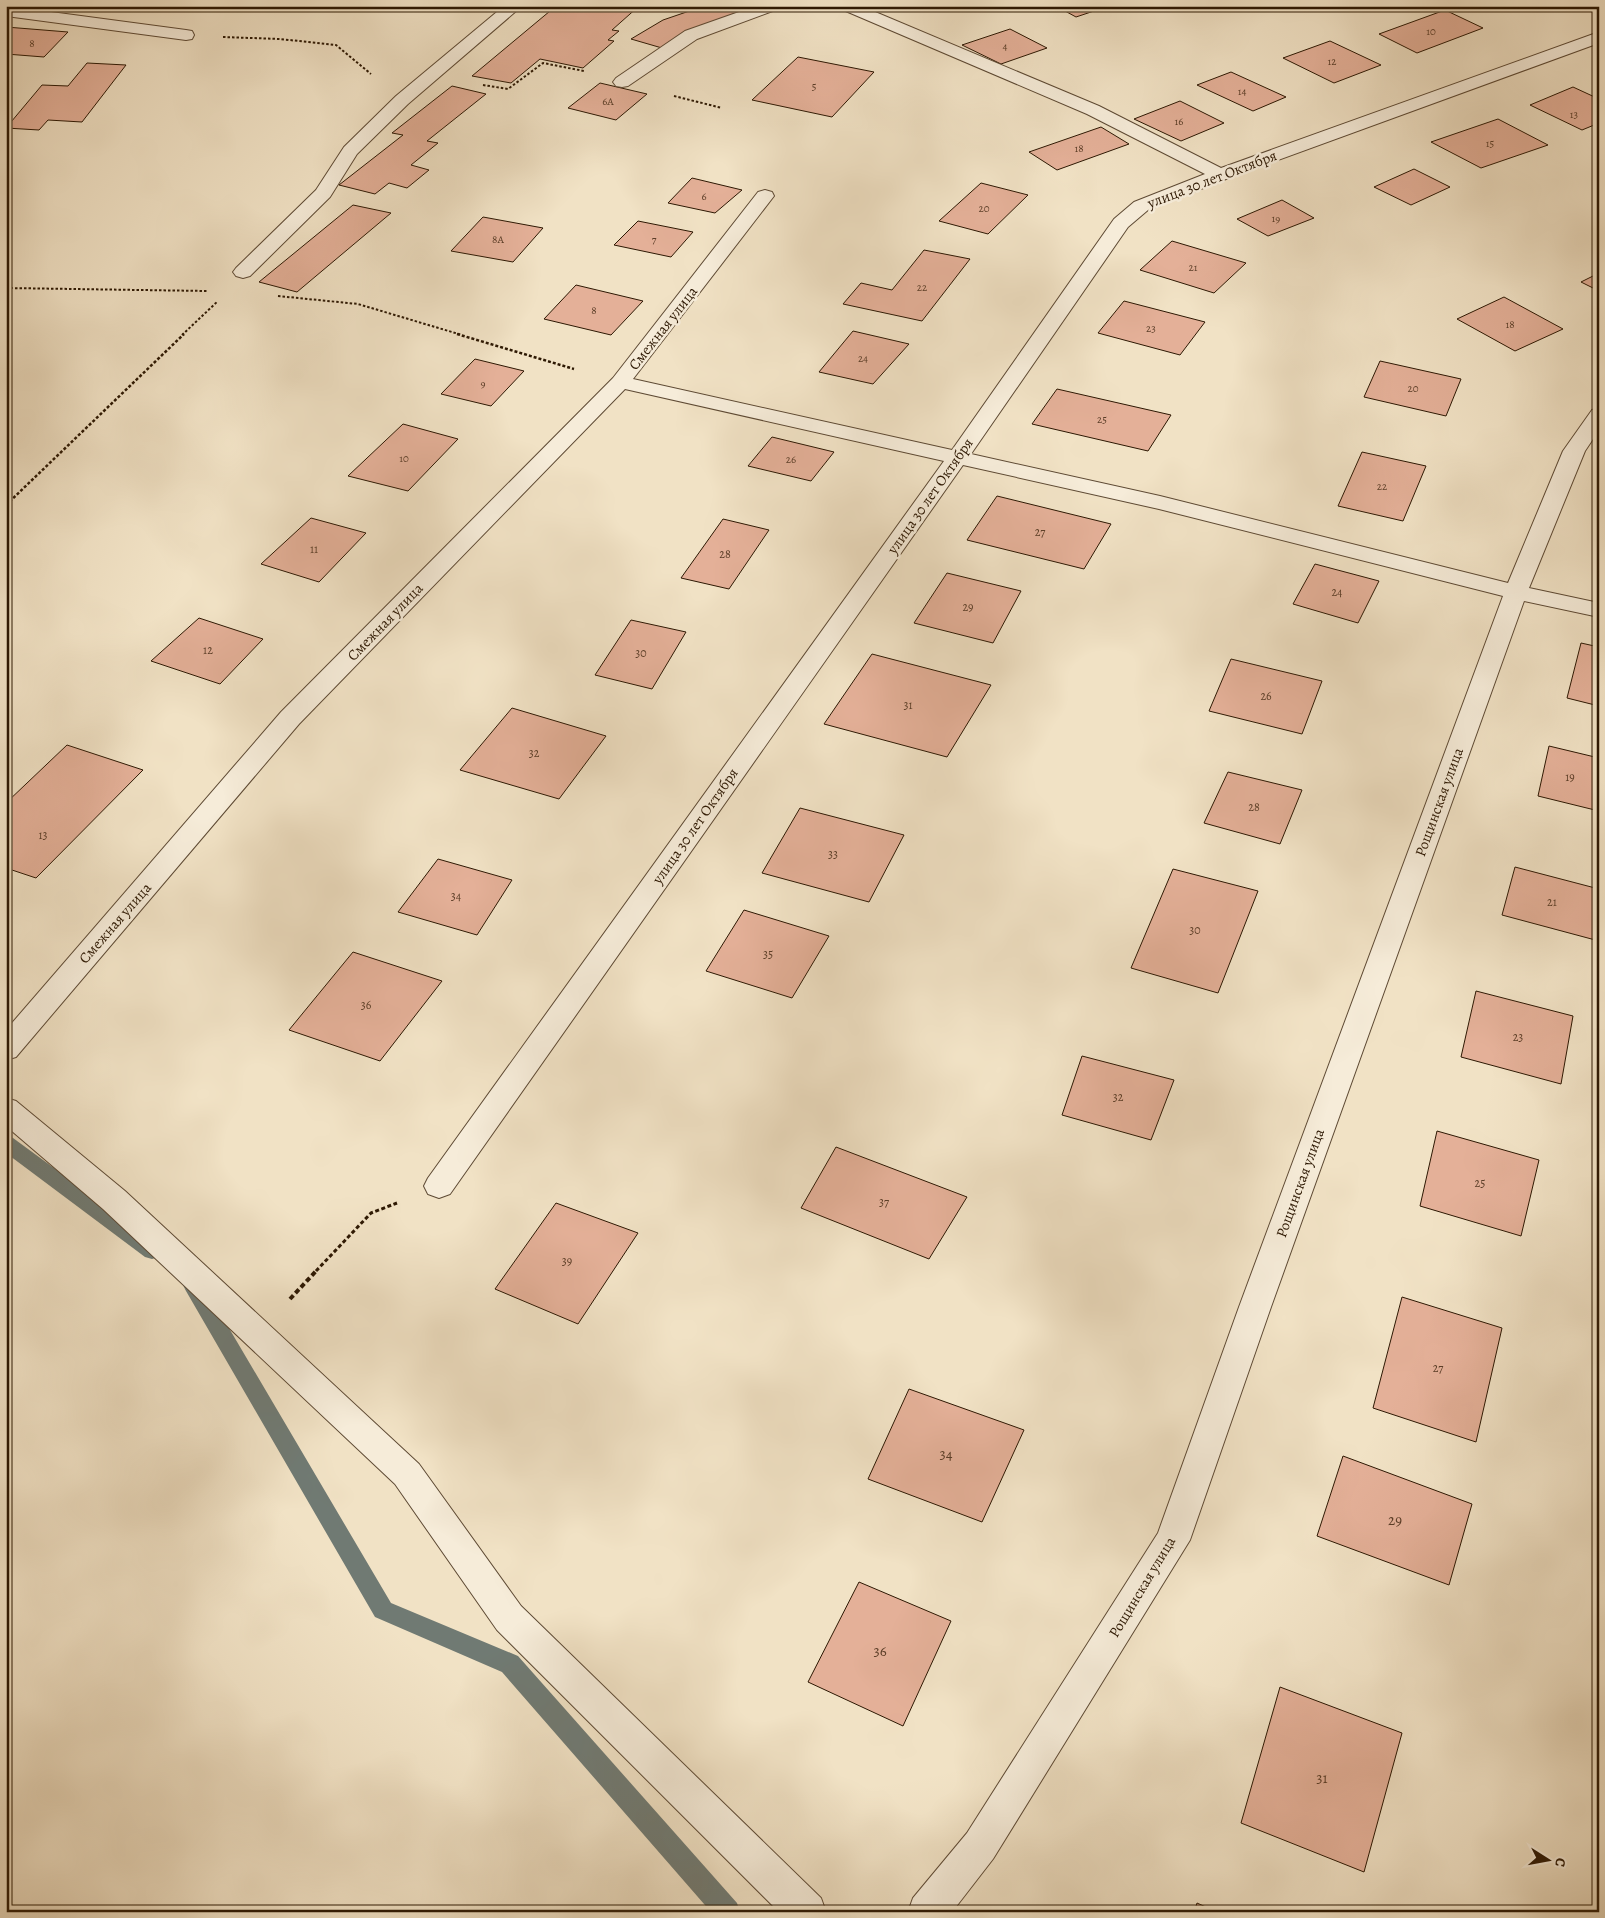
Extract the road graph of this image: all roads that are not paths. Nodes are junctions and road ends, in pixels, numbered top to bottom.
1 (514, 6) edge
2 (772, 6) edge
3 (847, 6) edge
4 (6, 11) edge
5 (186, 35) road end
6 (1599, 37) edge
7 (622, 82) dead end
8 (1220, 175) junction
9 (766, 196) dead end
10 (243, 272) road end
11 (620, 382) junction
12 (1599, 414) edge
13 (958, 457) junction
14 (1516, 592) junction
15 (1599, 610) edge
16 (6, 1050) edge
17 (6, 1109) edge
18 (439, 1186) road end
19 (808, 1912) edge
20 (926, 1912) edge

1 - 10 street
2 - 7 street
3 - 8 street
4 - 5 street
6 - 8 street, улица 30 лет Октября
8 - 13 street, улица 30 лет Октября
9 - 11 street, Смежная улица
11 - 13 street
11 - 16 street, Смежная улица
12 - 14 street, Рощинская улица
13 - 14 street
13 - 18 street, улица 30 лет Октября
14 - 15 street
14 - 20 street, Рощинская улица
17 - 19 street

